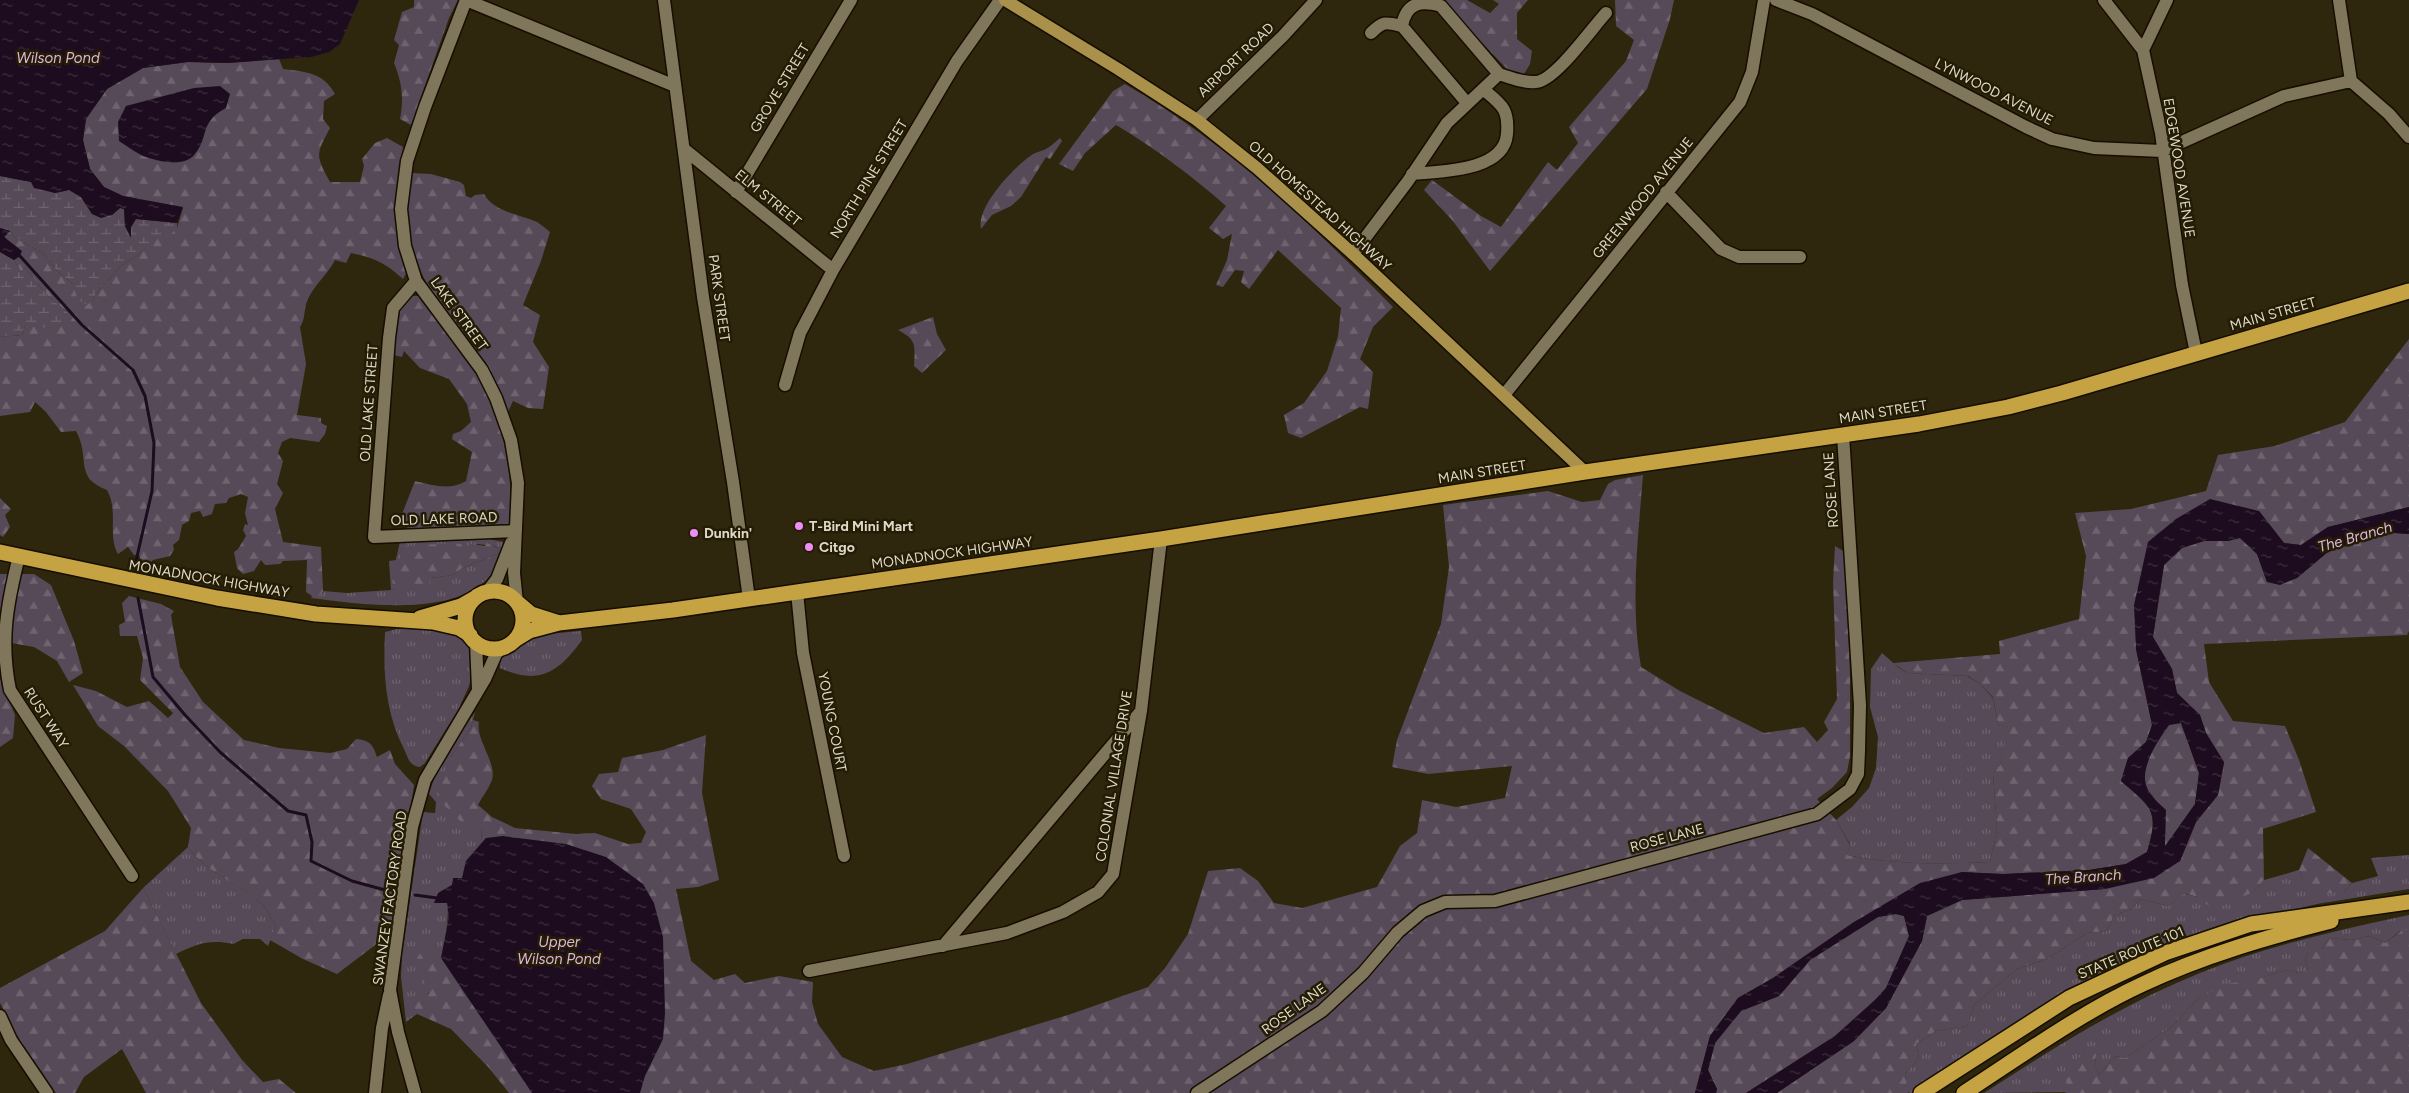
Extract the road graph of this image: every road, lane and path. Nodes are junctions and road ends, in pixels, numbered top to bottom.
1 (466, 0) edge
2 (664, 0) edge
3 (851, 0) edge
4 (1000, 0) edge
5 (1005, 0) edge
6 (1316, 0) edge
7 (1764, 0) edge
8 (1776, 0) edge
9 (2104, 0) edge
10 (2167, 0) edge
11 (2339, 0) edge
12 (1606, 13) dead end
13 (1402, 26) junction
14 (1371, 33) dead end
15 (2143, 50) junction
16 (1499, 74) junction
17 (2351, 80) junction
18 (675, 86) junction
19 (1484, 90) junction
20 (1467, 103) junction
21 (1197, 120) junction
22 (2409, 137) edge
23 (684, 149) junction
24 (2162, 151) junction
25 (1412, 174) junction
26 (736, 192) junction
27 (1666, 192) junction
28 (1353, 254) junction
29 (1800, 257) dead end
30 (834, 270) junction
31 (416, 281) junction
32 (2409, 291) edge
33 (2196, 353) junction
34 (785, 385) dead end
35 (1504, 395) junction
36 (1843, 435) junction
37 (1586, 472) junction
38 (1350, 510) joint
39 (516, 531) junction
40 (374, 537) joint
41 (1161, 539) junction
42 (0, 552) edge
43 (19, 556) junction
44 (797, 592) junction
45 (481, 595) junction
46 (749, 599) junction
47 (516, 602) junction
48 (415, 619) junction
49 (559, 622) junction
50 (473, 638) junction
51 (516, 639) junction
52 (502, 647) junction
53 (478, 689) junction
54 (1141, 711) junction
55 (844, 856) dead end
56 (132, 876) dead end
57 (2409, 902) edge
58 (943, 946) junction
59 (809, 971) dead end
60 (390, 990) junction
61 (0, 1016) edge
62 (382, 1030) junction
63 (398, 1032) junction
64 (1992, 1075) junction
65 (46, 1093) edge
66 (375, 1093) edge
67 (414, 1093) edge
68 (1197, 1093) edge
69 (1921, 1093) edge
70 (1964, 1093) edge
71 (1974, 1093) edge

1 - 18 street
1 - 31 street, LAKE STREET
2 - 18 street, PARK STREET
3 - 26 street, GROVE STREET
4 - 30 street, NORTH PINE STREET
5 - 21 main road, OLD HOMESTEAD HIGHWAY
6 - 21 street, AIRPORT ROAD
7 - 27 street, GREENWOOD AVENUE
8 - 24 street, LYNWOOD AVENUE
9 - 15 street, EDGEWOOD AVENUE
10 - 15 street
11 - 17 street
12 - 16 street
13 - 14 street
13 - 16 street
13 - 20 street
15 - 24 street, EDGEWOOD AVENUE
16 - 19 street
17 - 22 street
17 - 24 street, LYNWOOD AVENUE
18 - 23 street, PARK STREET
19 - 20 street
19 - 25 street
20 - 25 street
21 - 28 main road, OLD HOMESTEAD HIGHWAY
23 - 26 street, ELM STREET
23 - 46 street, PARK STREET
24 - 33 street, EDGEWOOD AVENUE
25 - 28 street
26 - 30 street, ELM STREET
27 - 29 street
27 - 35 street, GREENWOOD AVENUE
28 - 35 main road, OLD HOMESTEAD HIGHWAY
30 - 34 street, NORTH PINE STREET
31 - 39 street, LAKE STREET
31 - 40 street, OLD LAKE STREET
32 - 33 highway, MAIN STREET
33 - 36 highway, MAIN STREET
35 - 37 main road, OLD HOMESTEAD HIGHWAY
36 - 37 highway, MAIN STREET
36 - 68 street, ROSE LANE
37 - 38 highway, MAIN STREET
38 - 41 highway, MONADNOCK HIGHWAY
39 - 40 street, OLD LAKE ROAD
39 - 45 street, LAKE STREET
39 - 47 street, LAKE STREET
41 - 44 highway, MONADNOCK HIGHWAY
41 - 54 street, COLONIAL VILLAGE DRIVE
42 - 43 highway, MONADNOCK HIGHWAY
43 - 48 highway, MONADNOCK HIGHWAY
43 - 56 street, RUST WAY
44 - 46 highway, MONADNOCK HIGHWAY
44 - 55 street, YOUNG COURT
45 - 47 highway
45 - 48 highway, MONADNOCK HIGHWAY
45 - 50 highway
46 - 49 highway, MONADNOCK HIGHWAY
47 - 49 highway, MONADNOCK HIGHWAY
47 - 51 highway
48 - 50 highway, MONADNOCK HIGHWAY
49 - 51 highway, MONADNOCK HIGHWAY
50 - 52 highway
50 - 53 street
51 - 52 highway
52 - 53 street, SWANZEY FACTORY ROAD
53 - 60 street, SWANZEY FACTORY ROAD
54 - 58 street
54 - 58 street, COLONIAL VILLAGE DRIVE
57 - 64 highway, STATE ROUTE 101
57 - 69 highway, STATE ROUTE 101
58 - 59 street, COLONIAL VILLAGE DRIVE
60 - 62 street
60 - 63 street, SWANZEY FACTORY ROAD
61 - 65 street
62 - 63 street
62 - 66 street
63 - 67 street, SWANZEY FACTORY ROAD
64 - 70 highway, STATE ROUTE 101
64 - 71 street

